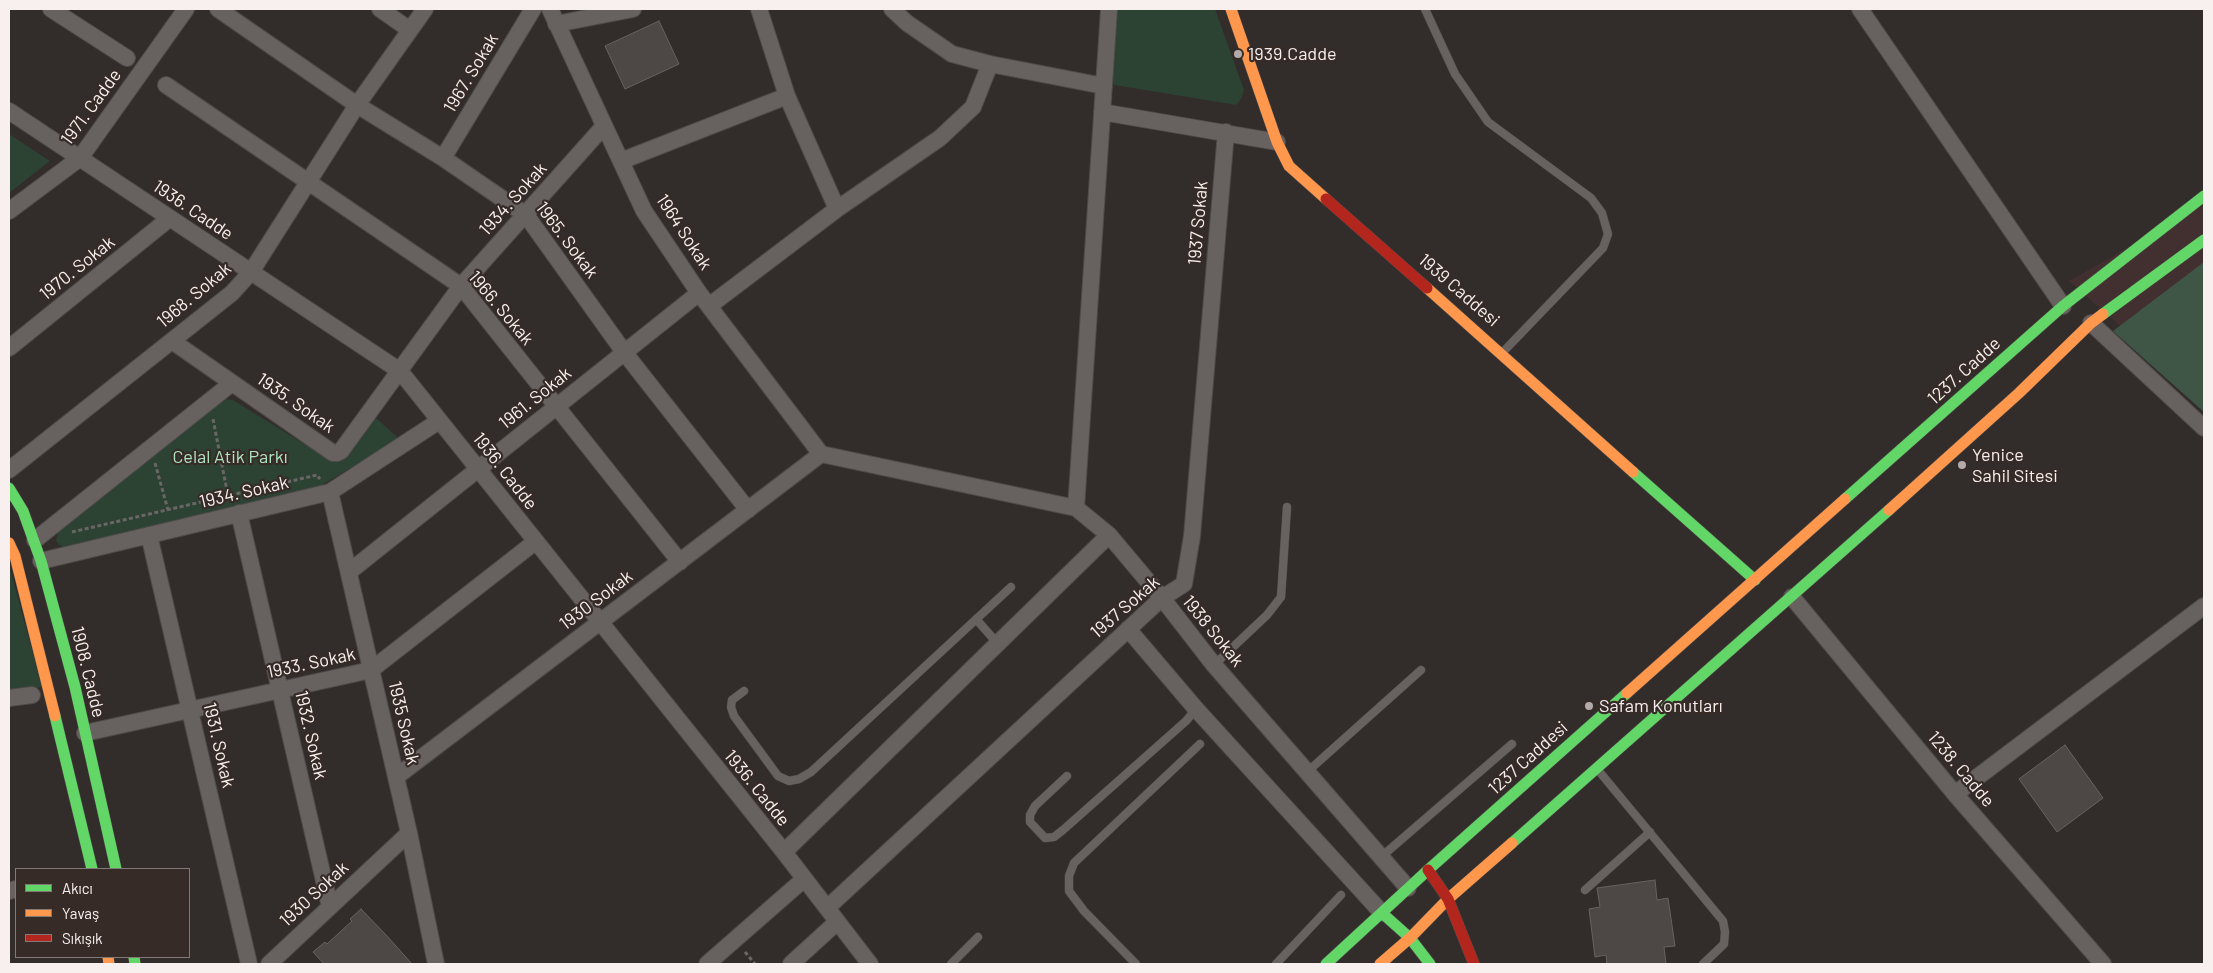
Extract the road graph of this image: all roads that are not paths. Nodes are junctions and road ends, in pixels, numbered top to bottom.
1 (52, 9) edge
2 (186, 9) edge
3 (218, 9) edge
4 (380, 9) edge
5 (425, 9) edge
6 (533, 9) edge
7 (633, 9) edge
8 (759, 9) edge
9 (892, 9) edge
10 (1110, 9) edge
11 (1231, 9) edge
12 (1425, 9) edge
13 (1860, 9) edge
14 (553, 16) edge
15 (410, 30) junction
16 (126, 58) dead end
17 (990, 64) junction
18 (166, 85) dead end
19 (1104, 86) junction
20 (787, 96) junction
21 (357, 105) junction
22 (9, 111) edge
23 (1102, 112) junction
24 (604, 126) junction
25 (1226, 132) junction
26 (1277, 142) junction
27 (80, 158) junction
28 (443, 158) junction
29 (621, 161) junction
30 (308, 182) junction
31 (2204, 196) edge
32 (837, 209) junction
33 (9, 211) edge
34 (526, 215) junction
35 (170, 218) junction
36 (2204, 240) edge
37 (251, 272) junction
38 (461, 286) junction
39 (699, 292) junction
40 (709, 306) junction
41 (2063, 306) junction
42 (2091, 323) junction
43 (172, 341) junction
44 (9, 348) edge
45 (624, 352) junction
46 (1500, 354) junction
47 (400, 371) junction
48 (232, 383) junction
49 (556, 406) junction
50 (439, 420) junction
51 (2204, 428) edge
52 (821, 454) junction
53 (478, 469) junction
54 (9, 470) edge
55 (9, 488) edge
56 (330, 492) junction
57 (1287, 507) dead end
58 (1076, 508) junction
59 (748, 510) junction
60 (236, 514) junction
61 (150, 535) junction
62 (1109, 535) junction
63 (35, 540) junction
64 (535, 542) junction
65 (9, 543) edge
66 (41, 561) junction
67 (680, 562) junction
68 (348, 572) junction
69 (1755, 580) junction
70 (1011, 587) dead end
71 (1792, 597) junction
72 (1162, 598) junction
73 (2204, 606) edge
74 (976, 619) junction
75 (599, 623) junction
76 (1128, 630) junction
77 (998, 644) junction
78 (1214, 665) junction
79 (371, 670) junction
80 (1421, 670) dead end
81 (280, 690) junction
82 (744, 691) dead end
83 (32, 695) dead end
84 (9, 698) edge
85 (1196, 709) junction
86 (190, 710) junction
87 (85, 733) junction
88 (1200, 744) dead end
89 (1512, 744) dead end
90 (1597, 768) junction
91 (1307, 772) junction
92 (1067, 776) dead end
93 (396, 777) junction
94 (1955, 794) junction
95 (1650, 832) junction
96 (409, 833) junction
97 (784, 852) junction
98 (1381, 856) junction
99 (92, 868) edge
100 (116, 868) edge
101 (1428, 870) junction
102 (803, 880) junction
103 (1408, 888) junction
104 (1585, 890) dead end
105 (1341, 895) dead end
106 (1448, 899) junction
107 (330, 907) junction
108 (827, 908) junction
109 (1382, 913) junction
110 (837, 922) junction
111 (978, 937) dead end
112 (1410, 938) junction
113 (1280, 963) edge
114 (249, 964) edge
115 (269, 964) edge
116 (436, 964) edge
117 (707, 964) edge
118 (791, 964) edge
119 (870, 964) edge
120 (951, 964) edge
121 (1136, 964) edge
122 (1326, 964) edge
123 (1380, 964) edge
124 (1430, 964) edge
125 (1474, 964) edge
126 (1703, 964) edge
127 (2103, 964) edge

1 - 16 street
2 - 27 street, 1971. Cadde
3 - 21 street, 1965. Sokak
4 - 15 street
5 - 15 street, 1968. Sokak
6 - 28 street, 1967. Sokak
7 - 14 street
8 - 20 street
9 - 17 street
10 - 19 street
11 - 26 street, 1939 Caddesi
12 - 46 lane
13 - 41 street
14 - 24 street, 1964 Sokak
15 - 21 street, 1968. Sokak
17 - 19 street
17 - 32 street
18 - 30 street, 1966. Sokak
19 - 23 street
20 - 29 street
20 - 32 street
21 - 28 street, 1965. Sokak
21 - 30 street, 1968. Sokak
22 - 27 street, 1936. Cadde
23 - 25 street
23 - 58 street
24 - 29 street, 1964 Sokak
24 - 34 street, 1934. Sokak
25 - 26 street
25 - 72 street, 1937 Sokak
26 - 46 street, 1939 Caddesi
27 - 33 street, 1971. Cadde
27 - 35 street, 1936. Cadde
28 - 34 street, 1965. Sokak
29 - 39 street, 1964 Sokak
30 - 37 street, 1968. Sokak
30 - 38 street, 1966. Sokak
31 - 41 street, 1237. Cadde
32 - 40 street
34 - 38 street, 1934. Sokak
34 - 45 street, 1965. Sokak
35 - 37 street, 1936. Cadde
35 - 44 street, 1970. Sokak
36 - 42 street
37 - 43 street, 1968. Sokak
37 - 47 street, 1936. Cadde
38 - 47 street, 1934. Sokak
38 - 49 street, 1966. Sokak
39 - 40 street, 1964 Sokak
39 - 45 street, 1961. Sokak
40 - 52 street, 1964 Sokak
41 - 69 street, 1237. Cadde
42 - 51 street
42 - 71 street
43 - 48 street, 1935. Sokak
43 - 54 street, 1968. Sokak
45 - 49 street, 1961. Sokak
45 - 59 street, 1965. Sokak
46 - 69 street, 1939 Caddesi
47 - 48 street, 1935. Sokak
47 - 50 street, 1936. Cadde
48 - 63 street
49 - 53 street, 1961. Sokak
49 - 67 street, 1966. Sokak
50 - 53 street, 1936. Cadde
50 - 56 street, 1934. Sokak
52 - 58 street, 1938 Sokak
52 - 59 street, 1930 Sokak
53 - 64 street, 1936. Cadde
53 - 68 street, 1961. Sokak
55 - 63 street, 1908. Cadde
56 - 60 street, 1934. Sokak
56 - 68 street, 1935 Sokak
57 - 78 lane
58 - 62 street, 1938 Sokak
59 - 67 street, 1930 Sokak
60 - 61 street, 1934. Sokak
60 - 81 street, 1932. Sokak
61 - 66 street, 1934. Sokak
61 - 86 street, 1931. Sokak
62 - 72 street, 1938 Sokak
62 - 77 street
63 - 66 street, 1908. Cadde
64 - 75 street, 1936. Cadde
64 - 79 street, 1933. Sokak
65 - 99 street
66 - 87 street, 1908. Cadde
67 - 75 street, 1930 Sokak
68 - 79 street, 1935 Sokak
69 - 101 street, 1237 Caddesi
70 - 74 lane
71 - 90 street
71 - 94 street, 1238. Cadde
72 - 76 street, 1937 Sokak
72 - 78 street, 1938 Sokak
73 - 94 street
74 - 77 lane
74 - 82 lane
75 - 93 street, 1930 Sokak
75 - 97 street, 1936. Cadde
76 - 85 street
76 - 108 street, 1937 Sokak
77 - 97 street
78 - 91 street, 1938 Sokak
79 - 81 street, 1933. Sokak
79 - 93 street, 1935 Sokak
80 - 91 lane
81 - 86 street, 1933. Sokak
81 - 107 street, 1932. Sokak
83 - 84 street
85 - 92 lane
85 - 109 street
86 - 87 street, 1933. Sokak
86 - 114 street, 1931. Sokak
87 - 100 street, 1908. Cadde
88 - 121 lane
89 - 98 lane
90 - 95 lane
90 - 106 street
91 - 98 street, 1938 Sokak
93 - 96 street, 1935 Sokak
94 - 127 street, 1238. Cadde
95 - 104 lane
95 - 126 lane
96 - 107 street, 1930 Sokak
96 - 116 street, 1935 Sokak
97 - 102 street, 1936. Cadde
98 - 103 street, 1938 Sokak
101 - 103 street, 1237 Caddesi
101 - 106 street
102 - 108 street, 1936. Cadde
102 - 117 street
103 - 109 street, 1237 Caddesi
105 - 113 lane
106 - 112 street
106 - 125 street
107 - 115 street, 1930 Sokak
108 - 110 street, 1936. Cadde
109 - 112 street
109 - 122 street, 1237 Caddesi
110 - 118 street
110 - 119 street, 1936. Cadde
111 - 120 lane
112 - 123 street
112 - 124 street

